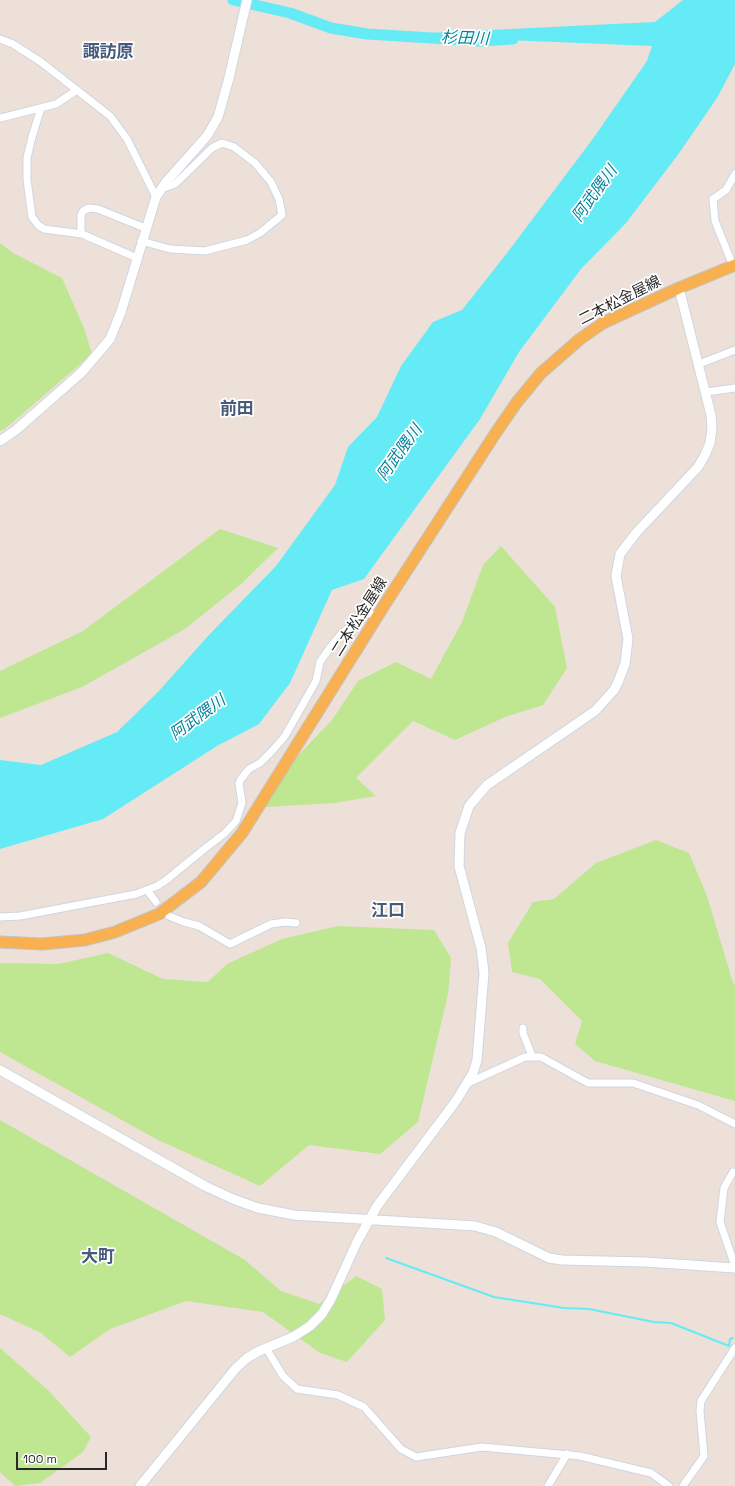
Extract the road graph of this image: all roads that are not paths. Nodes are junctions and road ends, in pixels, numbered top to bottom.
1 (247, 0) edge
2 (0, 39) edge
3 (77, 90) junction
4 (41, 108) junction
5 (0, 118) edge
6 (735, 174) edge
7 (158, 193) junction
8 (145, 228) junction
9 (81, 234) junction
10 (141, 241) junction
11 (137, 258) junction
12 (734, 265) edge
13 (679, 288) junction
14 (735, 350) edge
15 (699, 364) junction
16 (735, 388) edge
17 (706, 392) junction
18 (0, 440) edge
19 (378, 616) junction
20 (147, 890) junction
21 (156, 902) dead end
22 (169, 916) dead end
23 (0, 917) edge
24 (296, 923) dead end
25 (0, 942) edge
26 (523, 1028) dead end
27 (532, 1056) junction
28 (0, 1070) edge
29 (468, 1083) junction
30 (735, 1124) edge
31 (733, 1172) dead end
32 (370, 1219) junction
33 (735, 1267) edge
34 (266, 1348) junction
35 (735, 1348) edge
36 (567, 1454) junction
37 (140, 1486) edge
38 (548, 1486) edge
39 (669, 1486) edge
40 (683, 1486) edge

1 - 7 street
2 - 3 street
3 - 4 street
3 - 7 street
4 - 5 street
4 - 9 street
6 - 12 street
7 - 8 street
7 - 10 street
8 - 9 street
8 - 10 street
9 - 11 street
10 - 11 street
11 - 18 street
12 - 13 main road, 二本松金屋線
13 - 15 street
13 - 19 main road, 二本松金屋線
14 - 15 street
15 - 17 street
16 - 17 street
17 - 29 street
19 - 20 street
19 - 25 main road, 二本松金屋線
20 - 21 street
20 - 23 street
22 - 24 street
26 - 27 street
27 - 29 street
27 - 30 street
28 - 32 street
29 - 32 street
31 - 33 street
32 - 33 street
32 - 34 street
34 - 36 street
34 - 37 street
35 - 40 street
36 - 38 street
36 - 39 street

